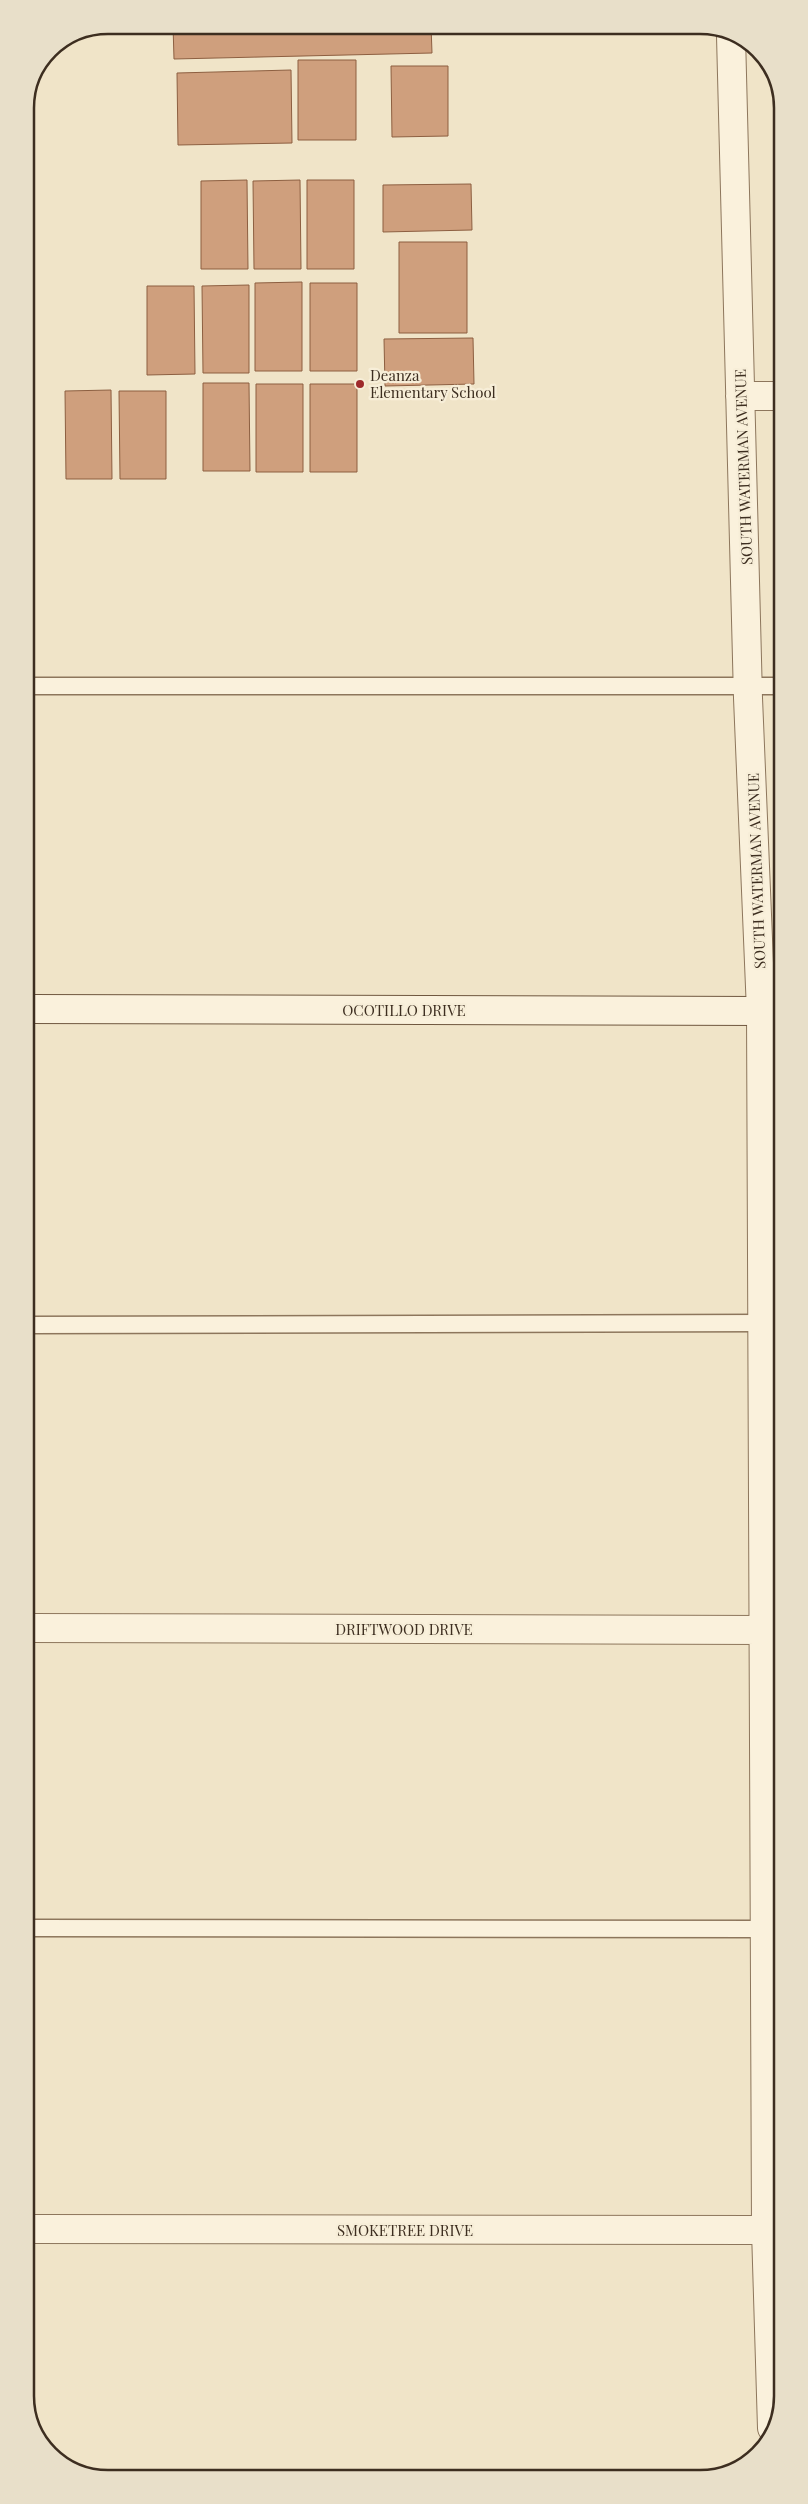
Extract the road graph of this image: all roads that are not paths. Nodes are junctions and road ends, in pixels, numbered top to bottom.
1 (731, 40) edge
2 (740, 396) junction
3 (774, 396) edge
4 (34, 686) edge
5 (774, 686) edge
6 (748, 687) junction
7 (34, 1009) edge
8 (771, 1011) edge
9 (772, 1323) edge
10 (34, 1325) edge
11 (34, 1628) edge
12 (773, 1630) edge
13 (34, 1928) edge
14 (774, 1929) edge
15 (34, 2229) edge
16 (774, 2230) edge
17 (772, 2414) edge

1 - 2 street, SOUTH WATERMAN AVENUE
2 - 3 street
2 - 6 street, SOUTH WATERMAN AVENUE
4 - 6 lane
5 - 6 lane
6 - 8 street, SOUTH WATERMAN AVENUE
7 - 8 street, OCOTILLO DRIVE
8 - 9 street, SOUTH WATERMAN AVENUE
9 - 10 lane
9 - 12 street, SOUTH WATERMAN AVENUE
11 - 12 street, DRIFTWOOD DRIVE
12 - 14 street, SOUTH WATERMAN AVENUE
13 - 14 lane
14 - 16 street, SOUTH WATERMAN AVENUE
15 - 16 street, SMOKETREE DRIVE
16 - 17 street, SOUTH WATERMAN AVENUE

